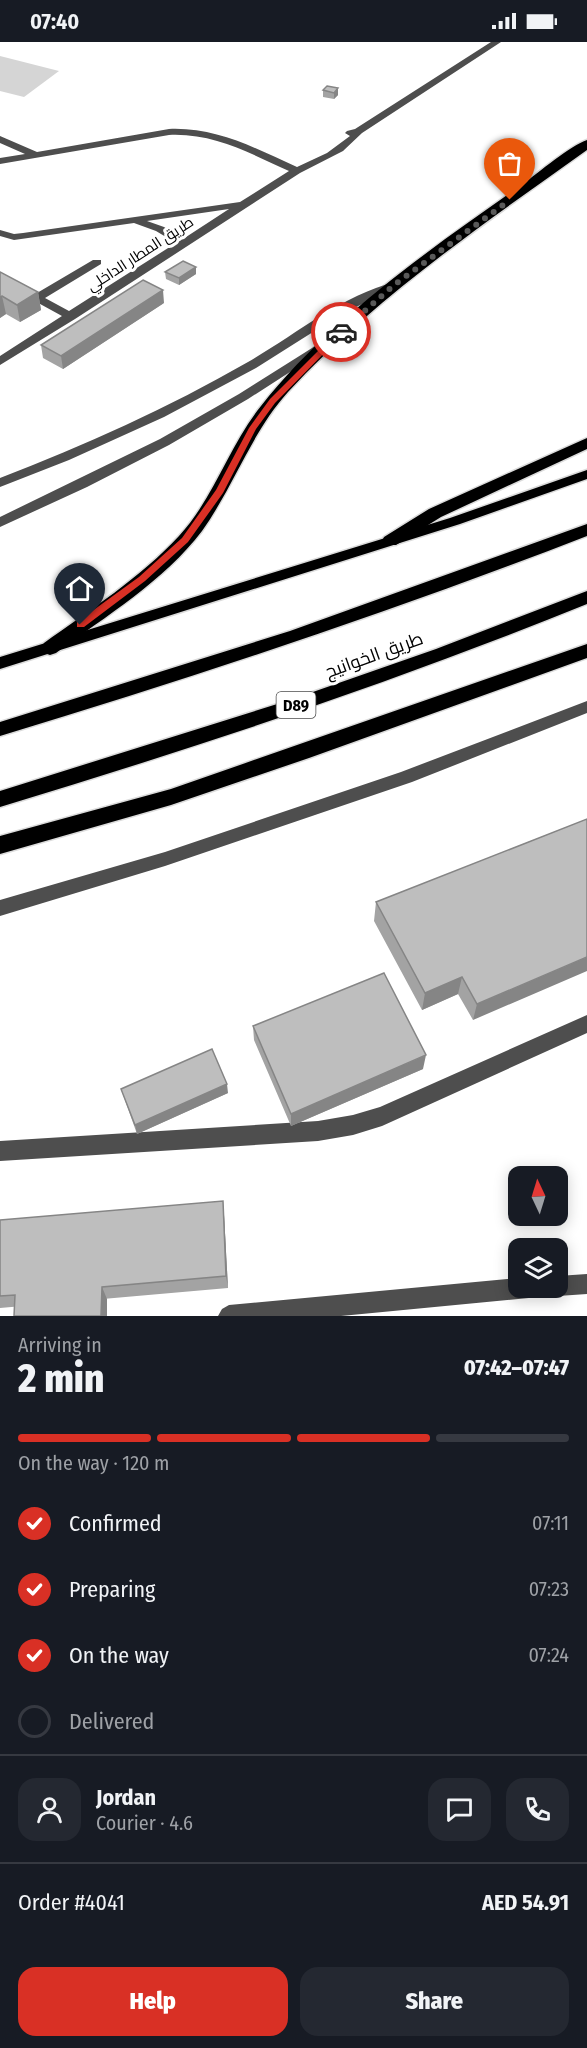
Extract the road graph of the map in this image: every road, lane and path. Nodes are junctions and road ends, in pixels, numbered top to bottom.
1 (497, 42) edge
2 (0, 139) edge
3 (587, 144) edge
4 (42, 153) junction
5 (0, 161) edge
6 (296, 171) junction
7 (244, 204) junction
8 (134, 220) junction
9 (0, 233) edge
10 (183, 244) junction
11 (97, 262) dead end
12 (0, 277) edge
13 (394, 285) junction
14 (38, 298) junction
15 (70, 317) junction
16 (340, 333) junction
17 (0, 361) edge
18 (587, 443) edge
19 (587, 474) edge
20 (0, 483) edge
21 (0, 522) edge
22 (587, 530) edge
23 (390, 541) junction
24 (587, 597) edge
25 (50, 648) junction
26 (587, 651) edge
27 (0, 663) edge
28 (587, 707) edge
29 (0, 729) edge
30 (0, 799) edge
31 (0, 845) edge
32 (0, 908) edge
33 (587, 1024) edge
34 (0, 1151) edge
35 (587, 1284) edge
36 (568, 1285) edge
37 (508, 1290) edge
38 (229, 1316) edge

1 - 6 street, طريق المطار الداخلي
2 - 4 street
3 - 13 highway
4 - 5 street
4 - 6 street
6 - 7 street, طريق المطار الداخلي
7 - 8 street
7 - 10 street, طريق المطار الداخلي
8 - 9 street
8 - 10 street
10 - 15 street, طريق المطار الداخلي
11 - 14 street
12 - 14 street
13 - 16 highway
13 - 20 street
14 - 15 street
15 - 17 street, طريق المطار الداخلي
16 - 21 street
16 - 25 highway
18 - 23 highway
19 - 23 main road
22 - 29 highway
23 - 25 main road
24 - 30 highway, طريق الخوانيج / D89
25 - 27 main road
26 - 31 highway
28 - 32 street
33 - 34 street
35 - 36 street
37 - 38 street

